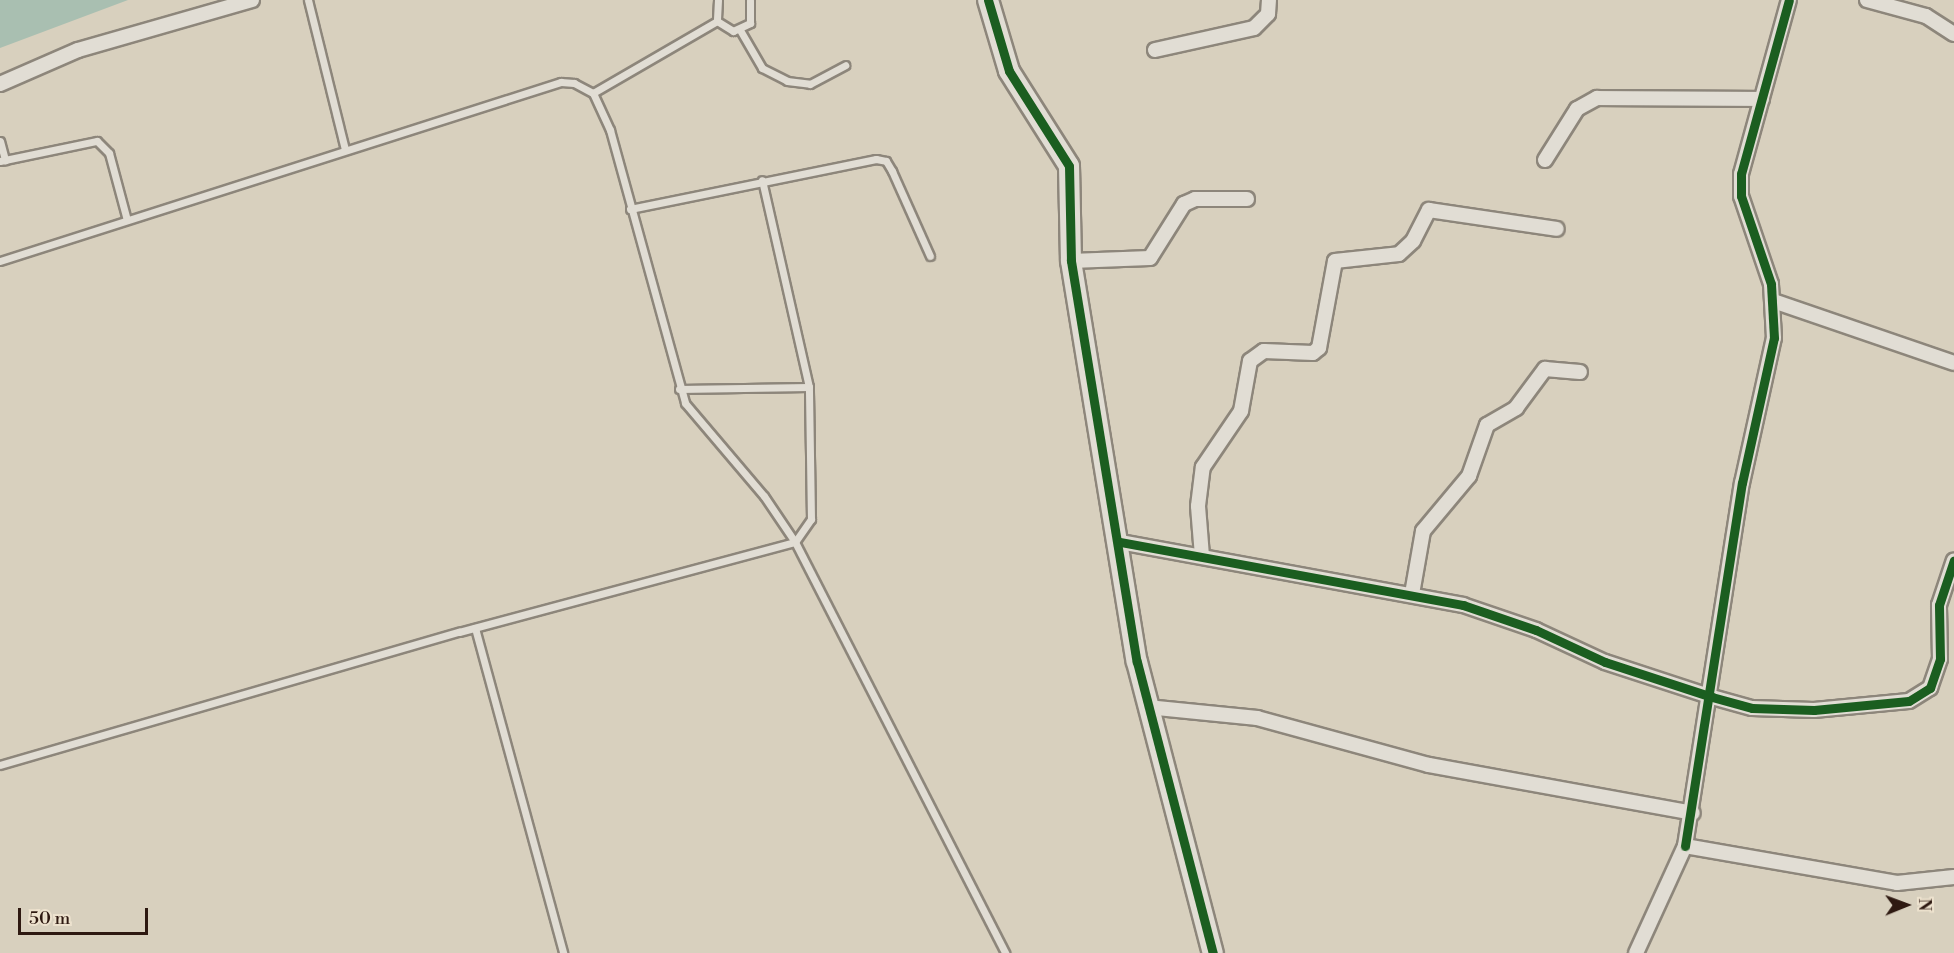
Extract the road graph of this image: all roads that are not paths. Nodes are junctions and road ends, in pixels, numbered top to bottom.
1 (252, 0) edge
2 (308, 0) edge
3 (718, 0) edge
4 (750, 0) edge
5 (988, 0) edge
6 (1269, 0) edge
7 (1789, 0) edge
8 (1868, 0) edge
9 (717, 21) junction
10 (740, 30) junction
11 (1954, 34) edge
12 (1155, 50) dead end
13 (845, 65) dead end
14 (0, 84) edge
15 (593, 93) junction
16 (1762, 99) junction
17 (0, 141) edge
18 (345, 150) junction
19 (3, 160) edge
20 (1545, 160) dead end
21 (762, 180) junction
22 (1247, 199) dead end
23 (630, 209) junction
24 (127, 220) junction
25 (1557, 229) dead end
26 (930, 256) dead end
27 (0, 261) edge
28 (1071, 261) junction
29 (1773, 301) junction
30 (1954, 363) edge
31 (1580, 372) dead end
32 (809, 387) junction
33 (680, 389) junction
34 (795, 542) junction
35 (1120, 542) junction
36 (1202, 556) junction
37 (1954, 560) edge
38 (1412, 594) junction
39 (475, 628) junction
40 (1712, 697) junction
41 (1147, 707) junction
42 (0, 765) edge
43 (1693, 813) junction
44 (1685, 846) junction
45 (1954, 877) edge
46 (563, 953) edge
47 (1005, 953) edge
48 (1213, 953) edge
49 (1636, 953) edge

1 - 14 street
2 - 18 lane
3 - 9 lane
4 - 10 lane
5 - 28 street
6 - 12 street
7 - 16 street
8 - 11 street
9 - 10 lane
9 - 15 lane
10 - 13 lane
15 - 18 lane
15 - 23 lane
16 - 20 street
16 - 29 street
17 - 19 lane
18 - 24 lane
19 - 24 lane
21 - 23 lane
21 - 26 lane
21 - 32 lane
22 - 28 street
23 - 33 lane
24 - 27 lane
25 - 36 street
28 - 35 street
29 - 30 street
29 - 40 street
31 - 38 street
32 - 33 lane
32 - 34 lane
33 - 34 lane
34 - 39 lane
34 - 47 lane
35 - 36 street
35 - 41 street
36 - 38 street
37 - 40 street
38 - 40 street
39 - 42 lane
39 - 46 lane
40 - 43 street
41 - 43 street
41 - 48 street
43 - 44 street
44 - 45 street
44 - 49 street

